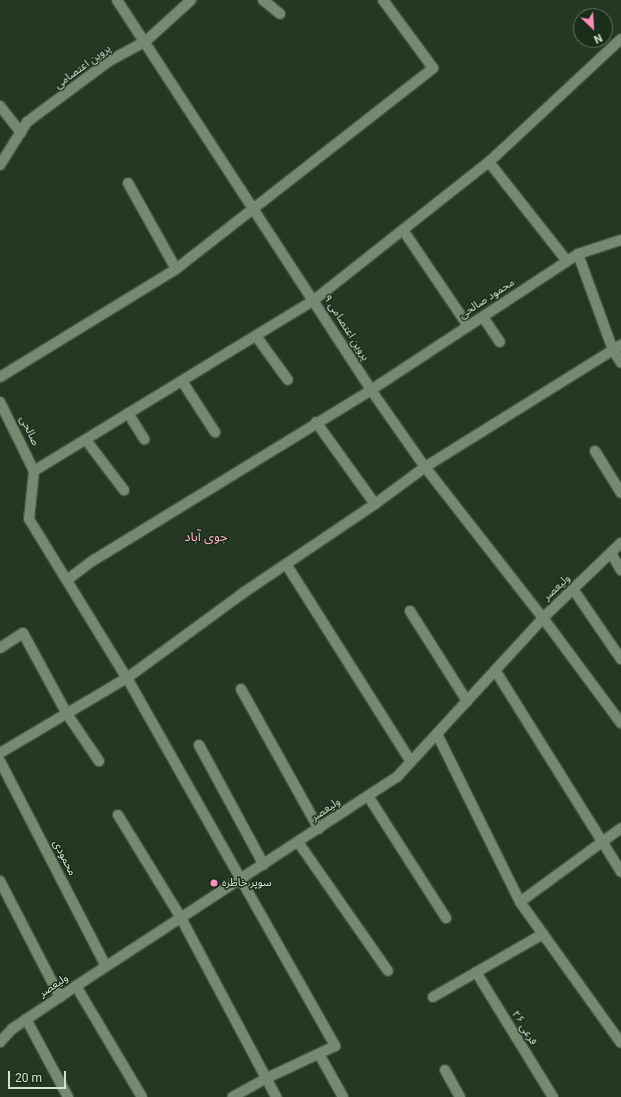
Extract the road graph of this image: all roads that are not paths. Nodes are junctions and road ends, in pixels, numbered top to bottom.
1 (117, 0) edge
2 (192, 0) edge
3 (263, 0) edge
4 (383, 0) edge
5 (280, 14) dead end
6 (621, 39) edge
7 (146, 41) junction
8 (0, 106) edge
9 (21, 133) junction
10 (489, 162) junction
11 (0, 165) edge
12 (128, 183) dead end
13 (255, 208) junction
14 (403, 230) junction
15 (621, 240) edge
16 (578, 254) junction
17 (567, 261) junction
18 (176, 269) junction
19 (314, 300) junction
20 (483, 317) junction
21 (468, 326) junction
22 (256, 336) junction
23 (500, 342) dead end
24 (617, 348) edge
25 (621, 363) edge
26 (0, 377) edge
27 (288, 380) dead end
28 (182, 381) junction
29 (371, 390) junction
30 (0, 402) edge
31 (128, 413) junction
32 (316, 422) junction
33 (214, 432) dead end
34 (144, 439) dead end
35 (86, 440) junction
36 (595, 451) dead end
37 (425, 467) junction
38 (34, 471) junction
39 (124, 490) dead end
40 (621, 493) edge
41 (375, 504) junction
42 (621, 543) edge
43 (611, 553) junction
44 (286, 564) junction
45 (621, 570) edge
46 (67, 580) junction
47 (573, 589) junction
48 (410, 611) dead end
49 (543, 618) junction
50 (0, 648) edge
51 (621, 659) edge
52 (495, 670) junction
53 (128, 678) junction
54 (241, 688) dead end
55 (467, 701) junction
56 (67, 714) junction
57 (621, 723) edge
58 (437, 734) junction
59 (199, 745) dead end
60 (0, 753) edge
61 (0, 761) edge
62 (99, 761) dead end
63 (411, 762) junction
64 (368, 796) junction
65 (118, 815) dead end
66 (621, 828) edge
67 (318, 829) junction
68 (298, 842) junction
69 (602, 844) junction
70 (264, 865) junction
71 (621, 872) edge
72 (0, 880) edge
73 (241, 880) junction
74 (520, 902) junction
75 (181, 918) junction
76 (446, 918) dead end
77 (543, 934) junction
78 (106, 966) junction
79 (388, 971) dead end
80 (476, 972) junction
81 (76, 986) junction
82 (60, 997) junction
83 (433, 997) dead end
84 (26, 1019) junction
85 (0, 1042) edge
86 (621, 1043) edge
87 (319, 1054) junction
88 (445, 1070) dead end
89 (265, 1079) junction
90 (68, 1097) edge
91 (142, 1097) edge
92 (233, 1097) edge
93 (276, 1097) edge
94 (342, 1097) edge
95 (460, 1097) edge
96 (553, 1097) edge

1 - 7 street, پروین اعتصامی ۹
2 - 7 street, پروین اعتصامی
3 - 5 street
4 - 13 street
6 - 10 street
7 - 9 street, پروین اعتصامی
7 - 13 street, پروین اعتصامی ۹
8 - 9 street
9 - 11 street, پروین اعتصامی
10 - 14 street
10 - 17 street
12 - 18 street
13 - 18 street
13 - 19 street, پروین اعتصامی ۹
14 - 19 street
14 - 21 street
15 - 16 street, محمود صالحی
16 - 17 street, محمود صالحی
16 - 24 street
17 - 20 street, محمود صالحی
18 - 26 street
19 - 22 street
19 - 29 street, پروین اعتصامی ۹
20 - 21 street, محمود صالحی
20 - 23 street
21 - 29 street, محمود صالحی
22 - 27 street
22 - 28 street
24 - 25 street
24 - 37 street
28 - 31 street
28 - 33 street
29 - 32 street, محمود صالحی
29 - 37 street, پروین اعتصامی ۹
30 - 38 street, صالحی
31 - 34 street
31 - 35 street
32 - 41 street
32 - 46 street, محمود صالحی
35 - 38 street
35 - 39 street
36 - 40 street
37 - 41 street
37 - 49 street, پروین اعتصامی ۹
38 - 46 street
41 - 44 street
42 - 43 street, ولیعصر
43 - 45 street
43 - 47 street, ولیعصر
44 - 53 street
44 - 63 street
46 - 53 street
47 - 49 street, ولیعصر
47 - 51 street
48 - 55 street
49 - 52 street, ولیعصر
49 - 57 street, پروین اعتصامی ۹
50 - 56 street
52 - 55 street, ولیعصر
52 - 69 street
53 - 56 street
53 - 73 street
54 - 67 street
55 - 58 street, ولیعصر
56 - 60 street
56 - 62 street
58 - 63 street, ولیعصر
58 - 74 street
59 - 70 street
61 - 78 street, محمودی
63 - 64 street, ولیعصر
64 - 67 street, ولیعصر
64 - 76 street
65 - 75 street
66 - 69 street
67 - 68 street, ولیعصر
68 - 70 street, ولیعصر
68 - 79 street
69 - 71 street
69 - 74 street
70 - 73 street, ولیعصر
72 - 82 street
73 - 75 street, ولیعصر
73 - 87 street
74 - 77 street
75 - 78 street, ولیعصر
75 - 89 street
77 - 80 street
77 - 86 street
78 - 81 street, ولیعصر
80 - 83 street
80 - 96 street, فرعی ۲۶
81 - 82 street, ولیعصر
81 - 91 street
82 - 84 street, ولیعصر
84 - 85 street, ولیعصر
84 - 90 street
87 - 89 street
87 - 94 street
88 - 95 street
89 - 92 street
89 - 93 street

